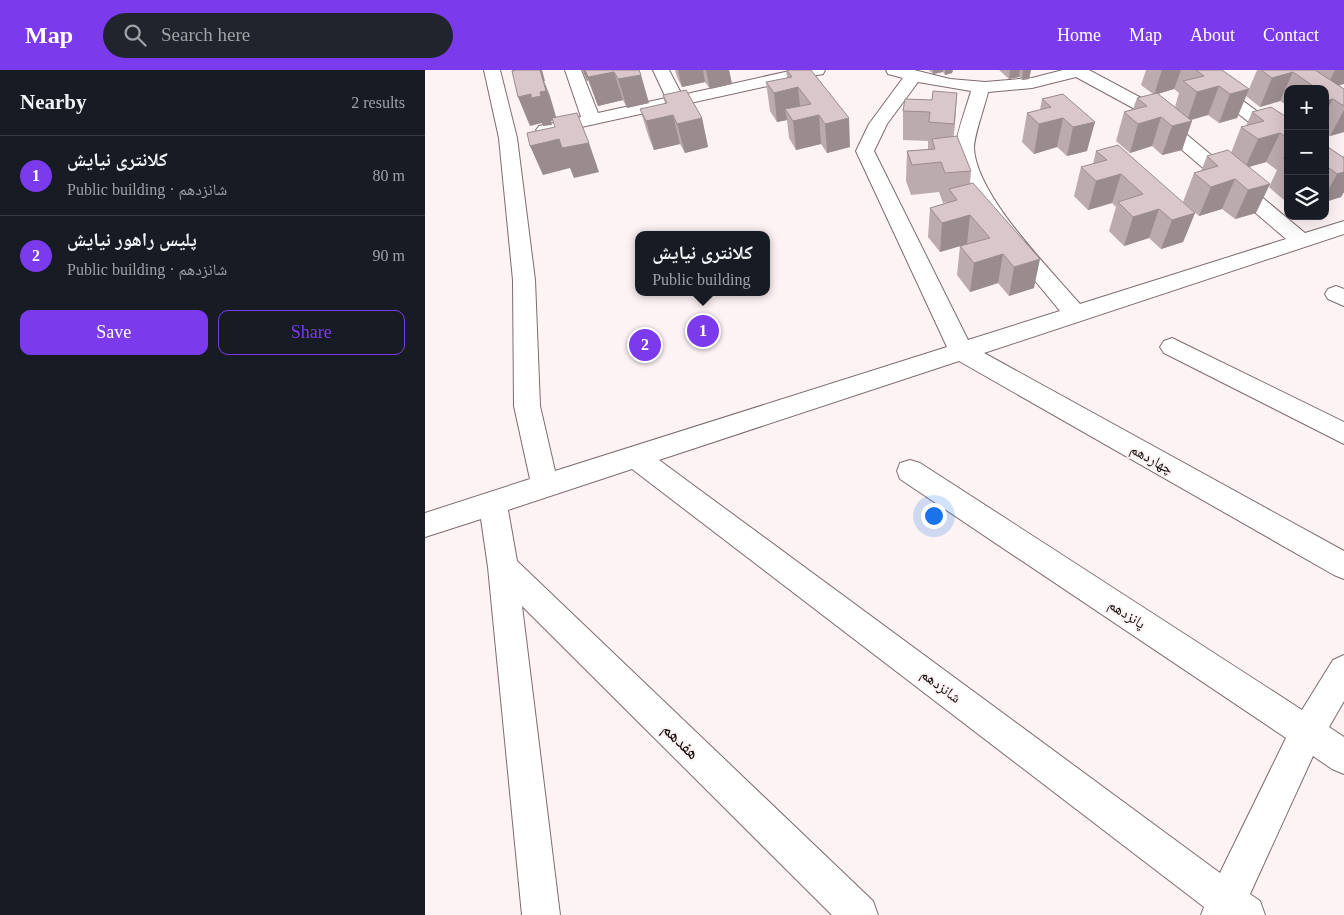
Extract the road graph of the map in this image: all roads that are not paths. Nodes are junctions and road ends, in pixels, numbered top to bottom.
1 (492, 70) edge
2 (573, 70) edge
3 (661, 70) edge
4 (739, 70) edge
5 (817, 70) edge
6 (893, 70) edge
7 (1078, 70) edge
8 (1190, 70) edge
9 (914, 75) junction
10 (749, 86) junction
11 (981, 86) junction
12 (676, 101) junction
13 (591, 119) junction
14 (509, 138) junction
15 (1284, 140) edge
16 (1344, 227) edge
17 (1302, 241) junction
18 (1075, 314) junction
19 (1172, 348) dead end
20 (961, 351) junction
21 (1344, 434) edge
22 (637, 458) junction
23 (910, 471) dead end
24 (545, 486) junction
25 (493, 503) junction
26 (425, 525) edge
27 (1344, 566) edge
28 (503, 567) junction
29 (1344, 671) edge
30 (1307, 732) junction
31 (1344, 757) edge
32 (1231, 910) edge
33 (541, 915) edge
34 (859, 915) edge

1 - 14 street
2 - 13 street
3 - 12 street
4 - 10 street
5 - 10 street
6 - 9 street
7 - 11 street
7 - 17 street
8 - 15 street
9 - 11 street
9 - 20 street
10 - 12 street
11 - 18 street
12 - 13 street
13 - 14 street
14 - 24 street
16 - 17 street
17 - 18 street
18 - 20 street
19 - 21 street
20 - 22 street
20 - 27 street, چهاردهم
22 - 24 street
22 - 32 street, شانزدهم
23 - 30 street, پانزدهم
24 - 25 street
25 - 26 street
25 - 28 street
28 - 33 street
28 - 34 street, هفدهم
29 - 30 street
30 - 31 street, پانزدهم
30 - 32 street

